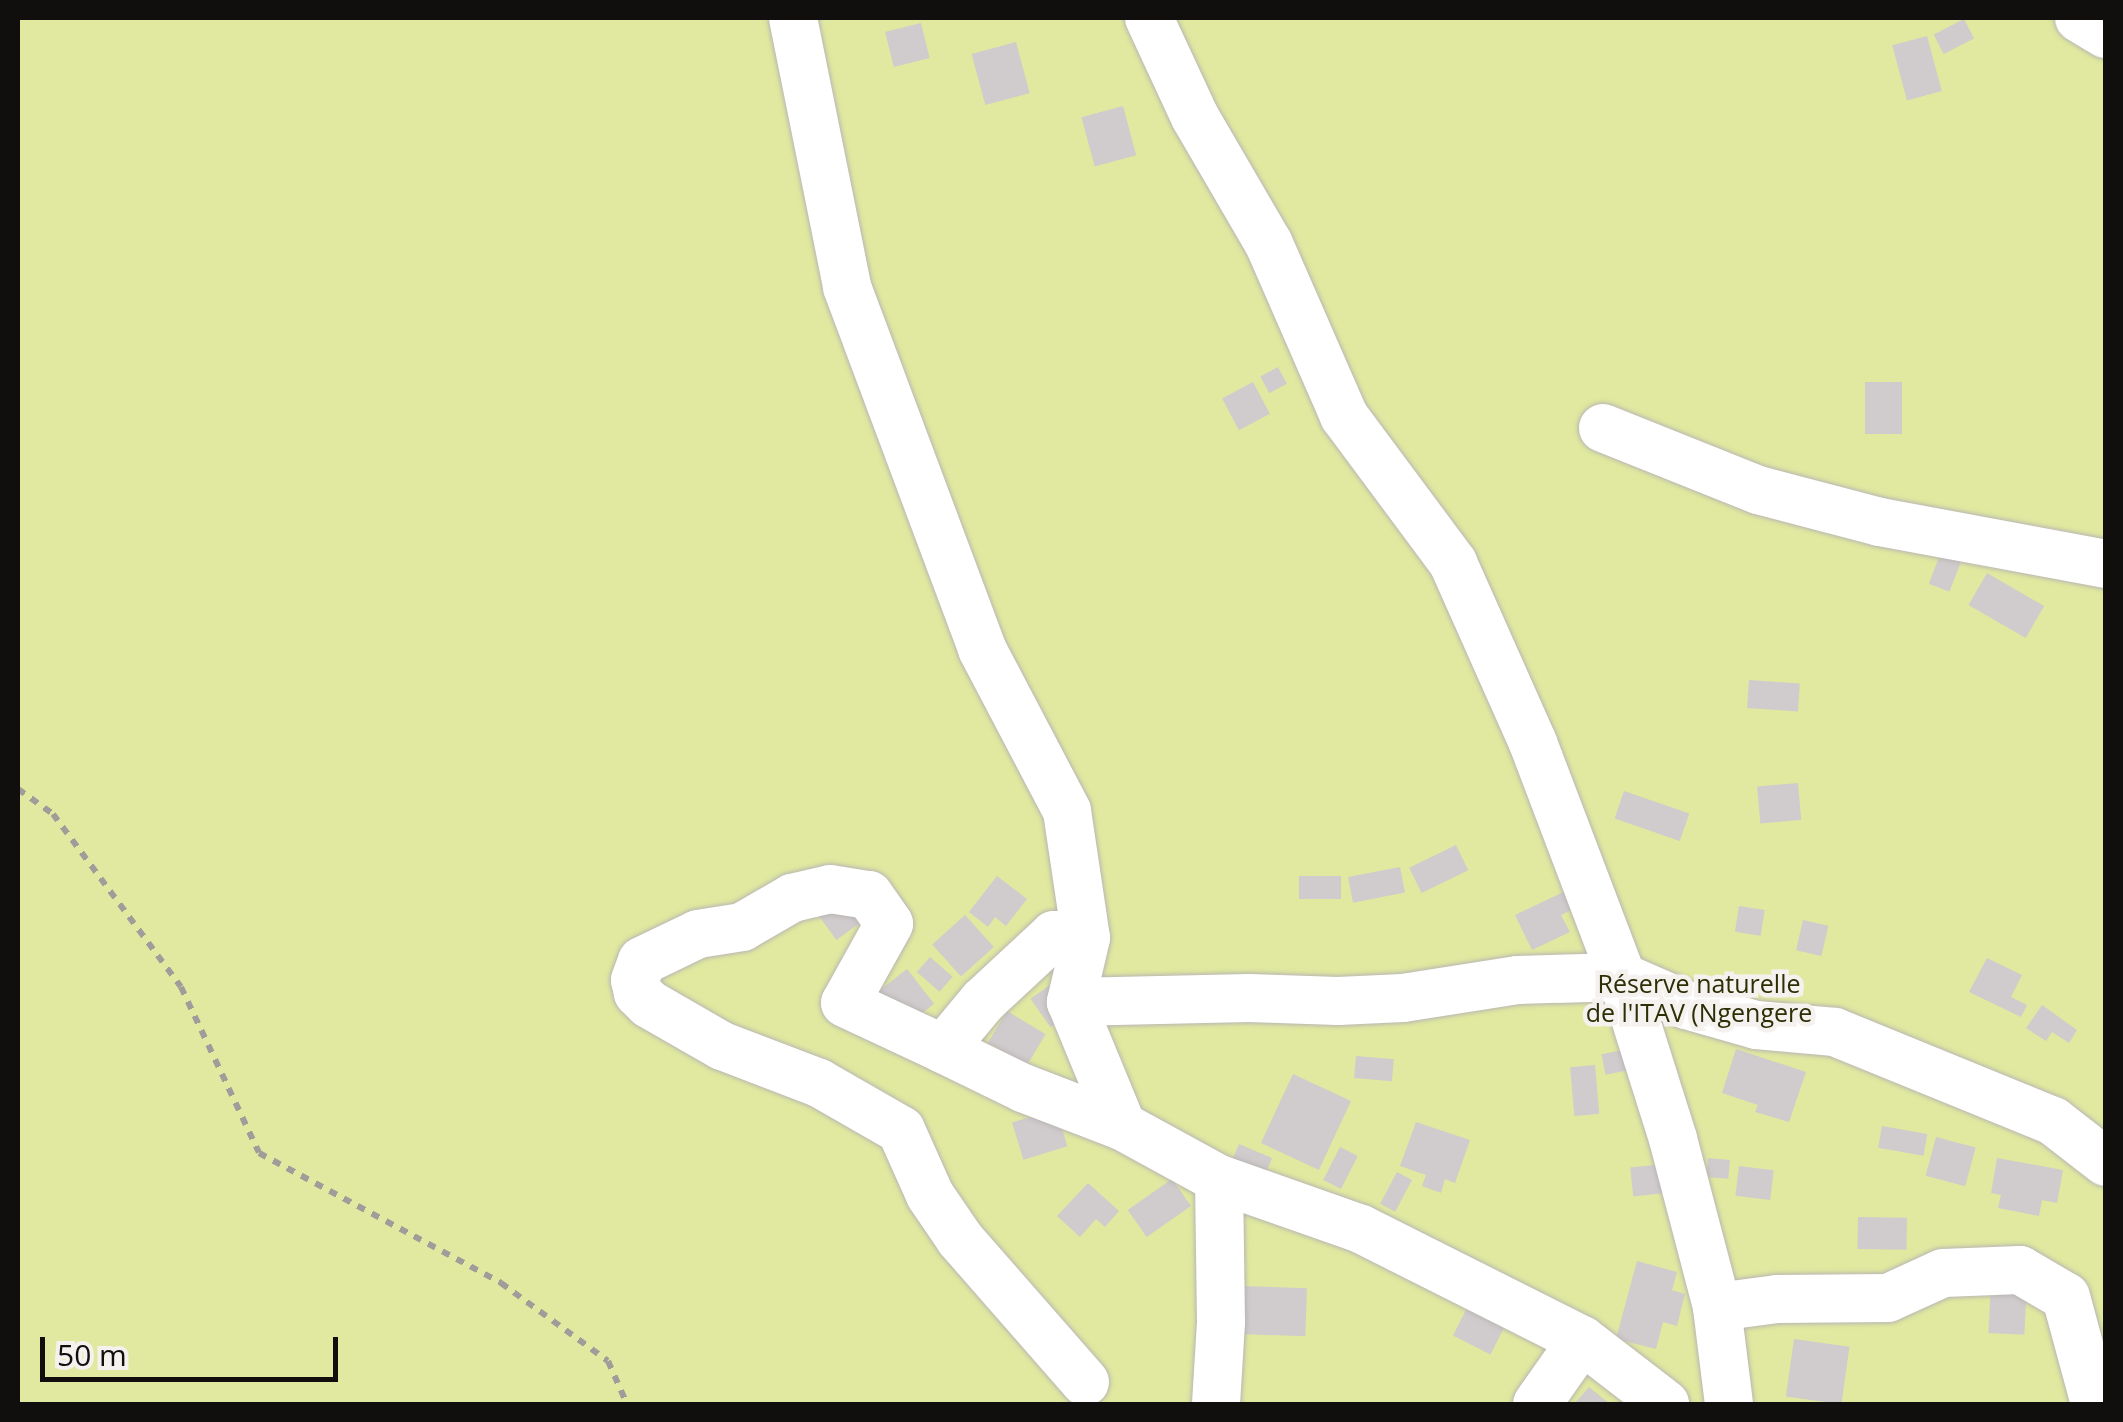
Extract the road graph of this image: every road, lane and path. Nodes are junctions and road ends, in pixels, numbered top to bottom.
1 (793, 18) edge
2 (1149, 18) edge
3 (2079, 18) edge
4 (2106, 34) edge
5 (1603, 428) dead end
6 (2106, 564) edge
7 (18, 788) edge
8 (1086, 938) junction
9 (1622, 976) junction
10 (1071, 1002) junction
11 (943, 1050) junction
12 (1122, 1126) junction
13 (2106, 1162) edge
14 (1219, 1179) junction
15 (1717, 1308) junction
16 (1582, 1340) junction
17 (1085, 1382) dead end
18 (627, 1404) edge
19 (1216, 1404) edge
20 (1537, 1404) edge
21 (1665, 1404) edge
22 (1728, 1404) edge
23 (2095, 1404) edge

1 - 8 street
2 - 9 street
3 - 4 street
5 - 6 street
7 - 18 path
8 - 10 street
8 - 11 street
9 - 10 street
9 - 13 street
9 - 15 street
10 - 12 street
11 - 12 street
11 - 17 street
12 - 14 street
14 - 16 street
14 - 19 street
15 - 22 street
15 - 23 street
16 - 20 street
16 - 21 street

